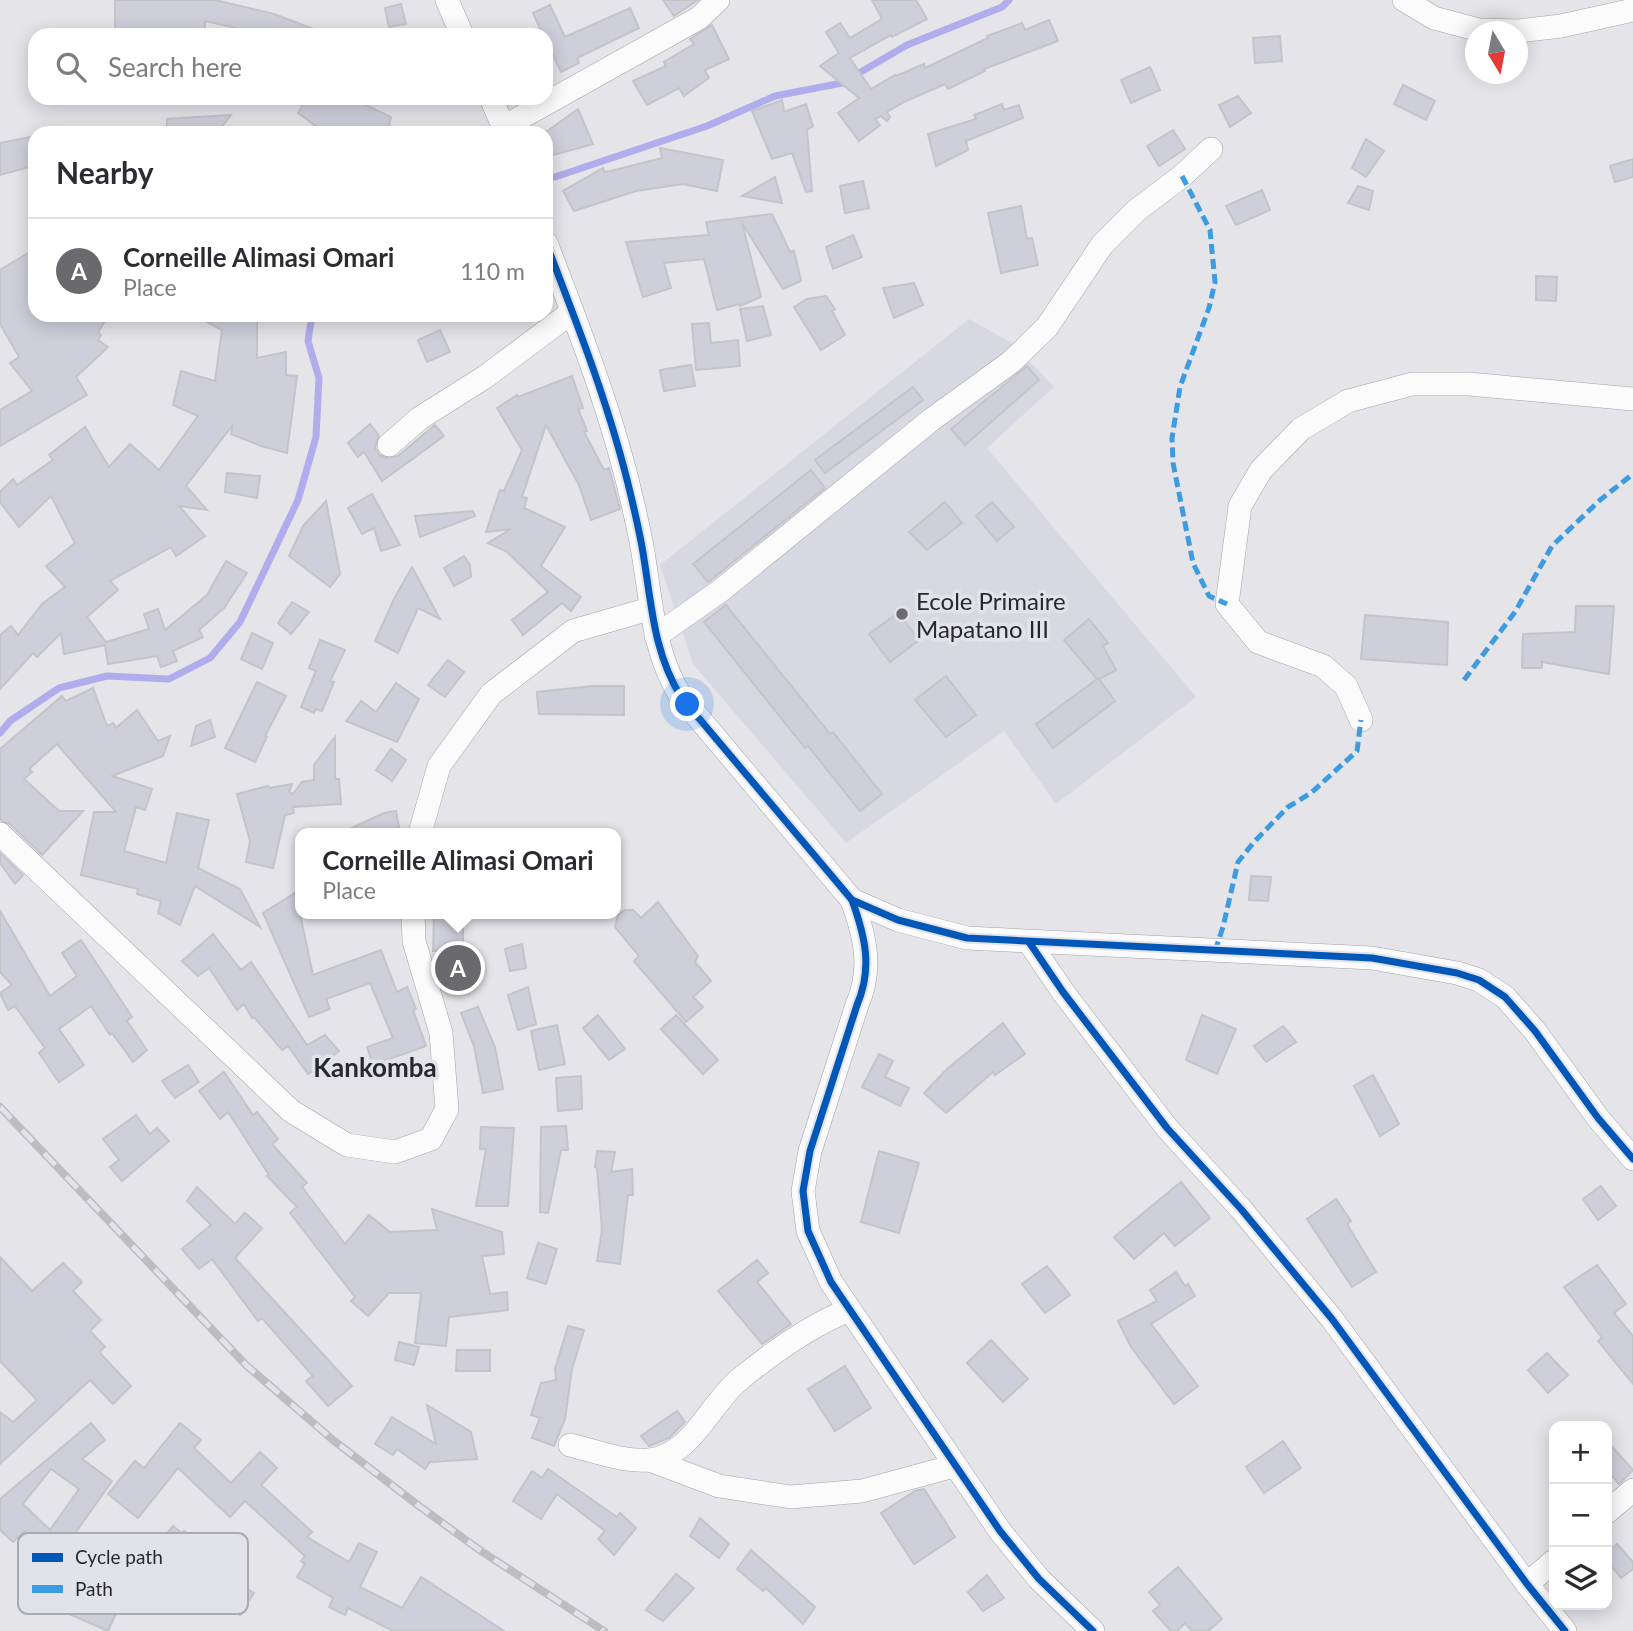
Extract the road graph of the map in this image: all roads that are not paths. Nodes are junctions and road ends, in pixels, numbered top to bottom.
1 (447, 0) edge
2 (718, 0) edge
3 (1404, 0) edge
4 (1633, 10) edge
5 (459, 28) edge
6 (553, 102) edge
7 (494, 105) edge
8 (548, 105) edge
9 (503, 126) edge
10 (512, 126) edge
11 (1210, 149) dead end
12 (553, 262) edge
13 (572, 312) junction
14 (1633, 399) edge
15 (389, 445) dead end
16 (649, 609) junction
17 (656, 636) junction
18 (1361, 720) dead end
19 (421, 828) edge
20 (0, 834) edge
21 (852, 900) junction
22 (413, 919) edge
23 (1029, 942) junction
24 (1633, 1159) edge
25 (849, 1310) junction
26 (570, 1445) dead end
27 (650, 1460) junction
28 (954, 1466) junction
29 (1633, 1490) edge
30 (1612, 1508) edge
31 (1549, 1565) edge
32 (1527, 1584) junction
33 (1093, 1631) edge
34 (1565, 1631) edge

1 - 5 street
2 - 6 street
3 - 4 street
7 - 9 street
8 - 10 street
11 - 17 street
12 - 13 street
13 - 15 street
13 - 16 street
14 - 18 street
16 - 17 street
16 - 19 street
17 - 21 street
20 - 22 street
21 - 23 street
21 - 25 street
23 - 24 street
23 - 32 street
25 - 27 street
25 - 28 street
26 - 27 street
27 - 28 street
28 - 33 street
29 - 30 street
31 - 32 street
32 - 34 street

